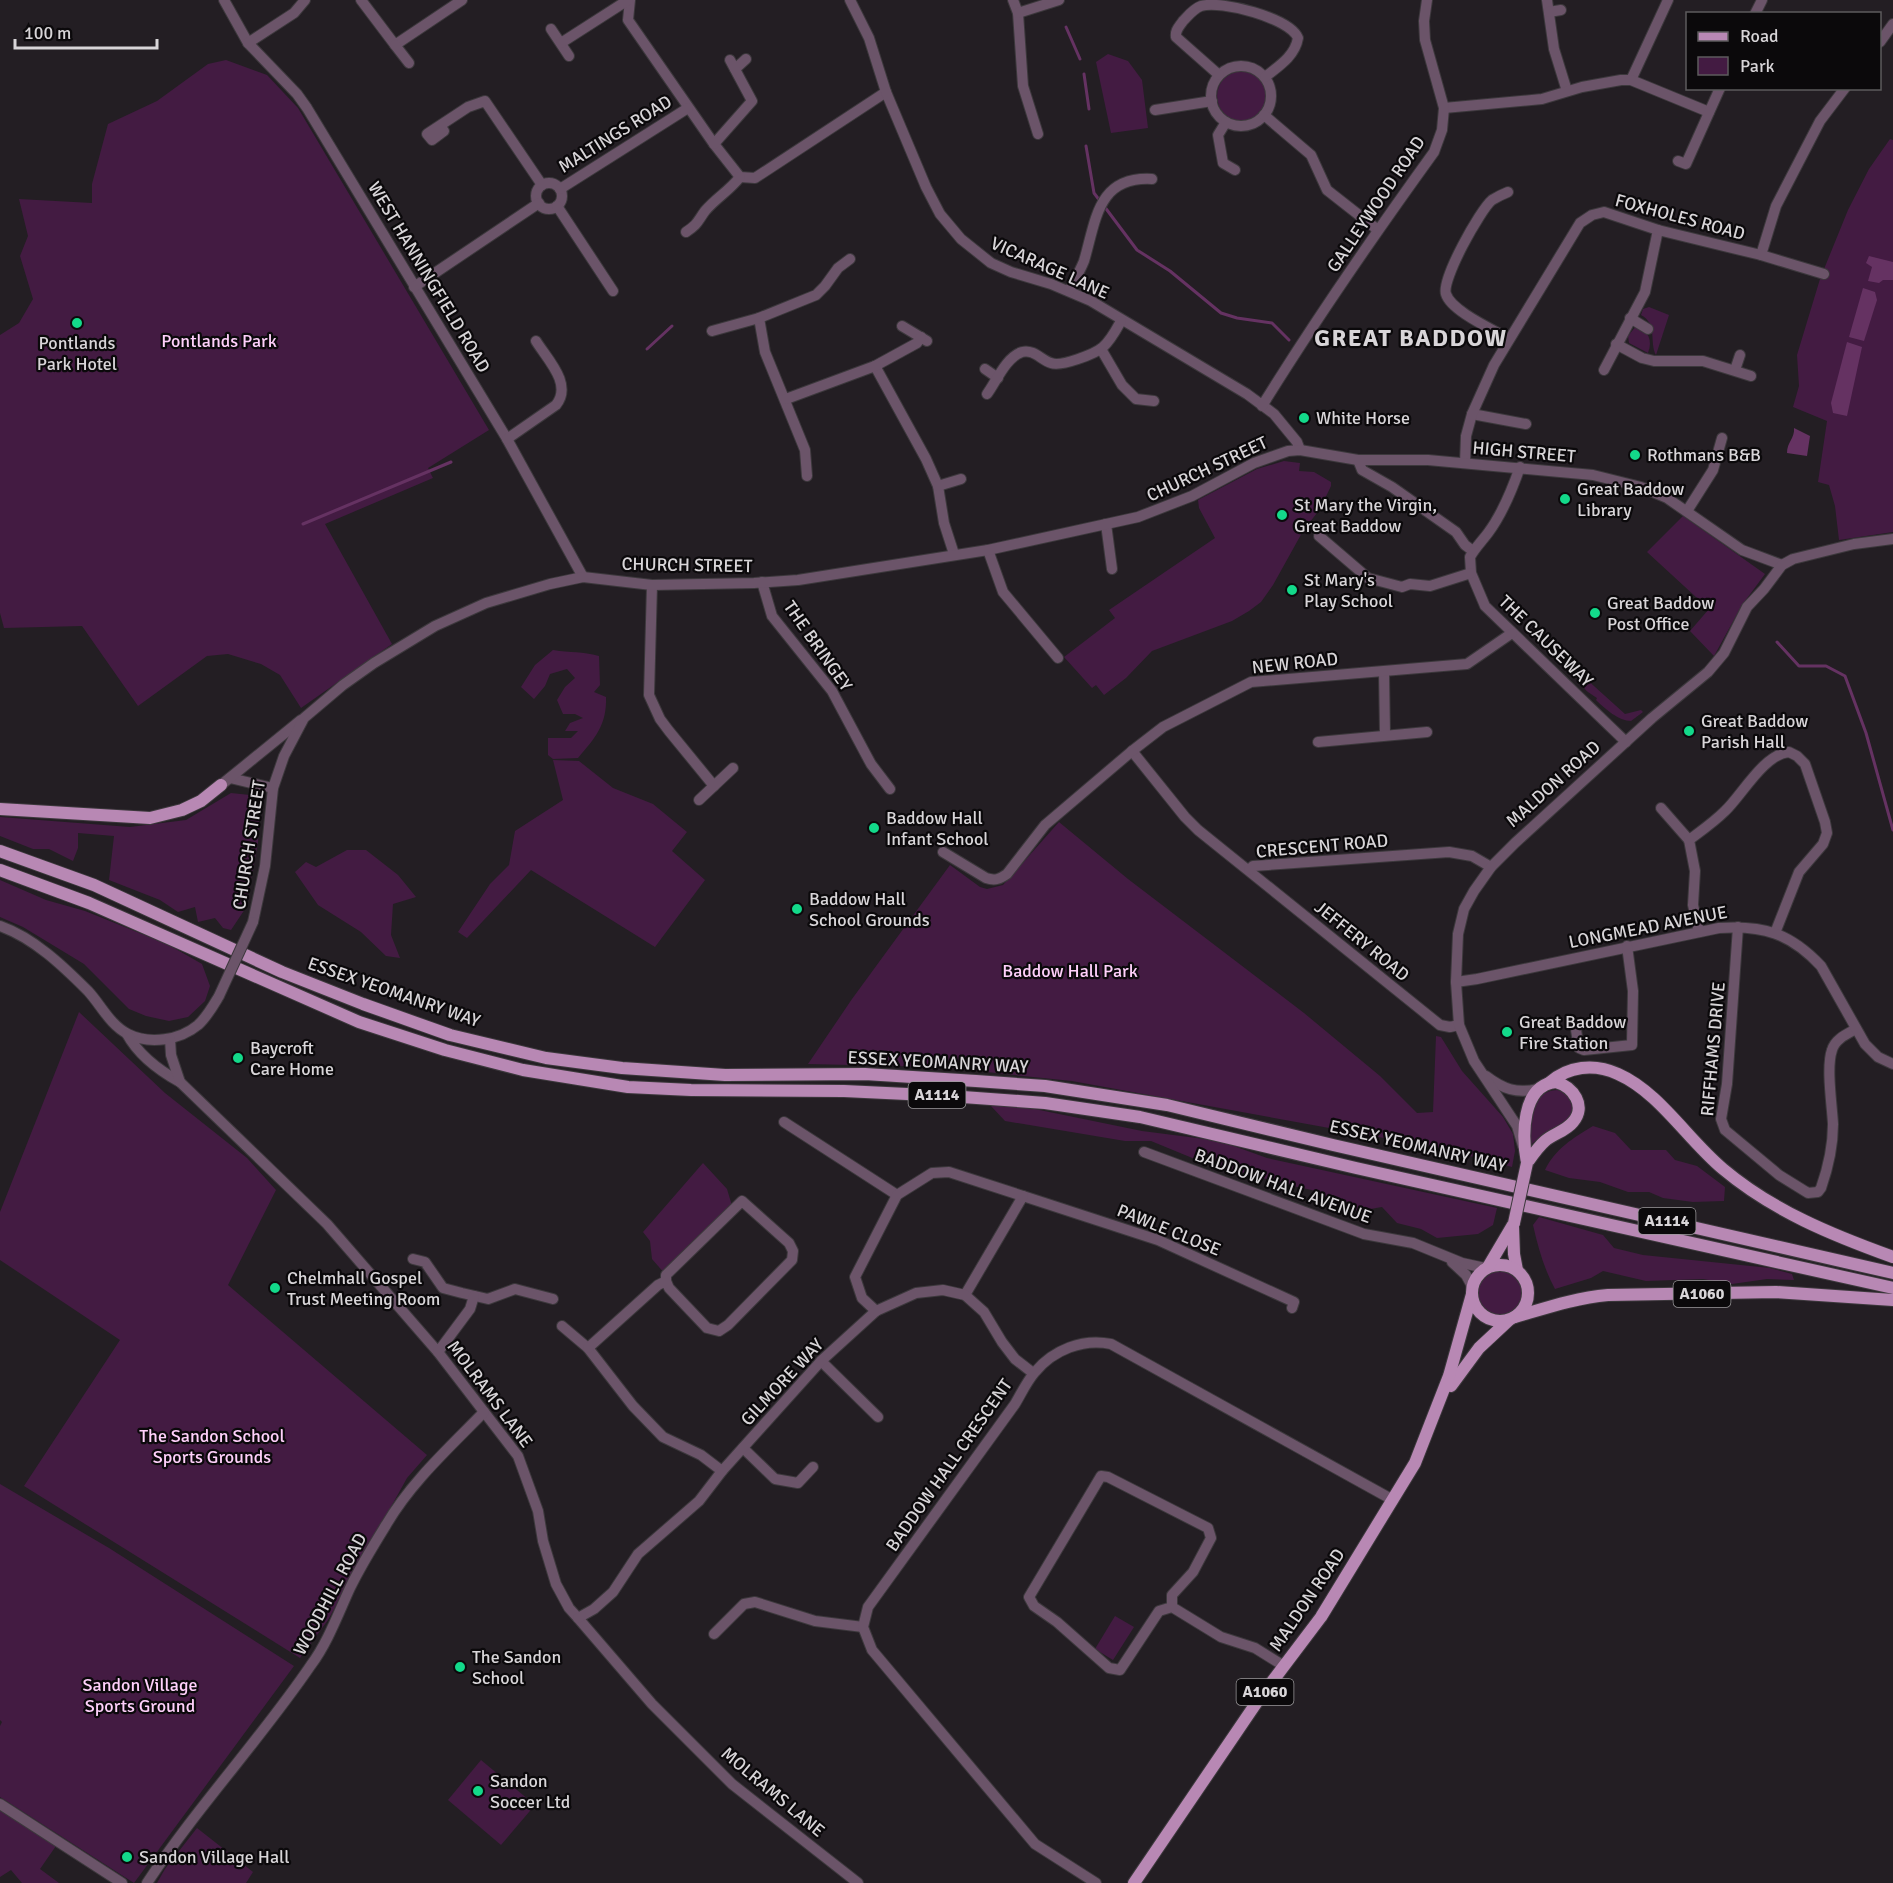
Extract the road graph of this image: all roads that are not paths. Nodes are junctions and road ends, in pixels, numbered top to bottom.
1 (305, 0) edge
2 (361, 0) edge
3 (462, 0) edge
4 (629, 0) edge
5 (850, 0) edge
6 (1013, 0) edge
7 (1059, 0) edge
8 (1427, 0) edge
9 (1547, 0) edge
10 (1668, 0) edge
11 (226, 2) edge
12 (1560, 10) dead end
13 (1549, 12) junction
14 (1018, 13) junction
15 (1893, 24) edge
16 (551, 29) dead end
17 (1881, 41) edge
18 (561, 43) junction
19 (248, 44) junction
20 (395, 45) junction
21 (569, 56) dead end
22 (746, 59) dead end
23 (409, 63) dead end
24 (1219, 75) junction
25 (1265, 77) junction
26 (1631, 80) junction
27 (1719, 90) edge
28 (1843, 90) edge
29 (1567, 91) junction
30 (886, 92) junction
31 (1212, 101) junction
32 (688, 108) junction
33 (1444, 108) junction
34 (1155, 110) dead end
35 (1709, 112) junction
36 (1264, 115) junction
37 (1226, 122) junction
38 (440, 126) dead end
39 (1040, 127) dead end
40 (714, 144) junction
41 (1678, 161) dead end
42 (1235, 170) dead end
43 (740, 177) junction
44 (1145, 177) dead end
45 (542, 185) junction
46 (560, 189) junction
47 (1508, 192) dead end
48 (539, 203) junction
49 (557, 206) junction
50 (1378, 230) junction
51 (1658, 230) junction
52 (686, 232) dead end
53 (1761, 255) junction
54 (850, 259) dead end
55 (1824, 274) dead end
56 (414, 287) junction
57 (613, 291) dead end
58 (1069, 291) junction
59 (759, 318) junction
60 (1630, 318) junction
61 (1121, 321) junction
62 (903, 326) dead end
63 (1648, 329) dead end
64 (712, 331) dead end
65 (1509, 339) junction
66 (536, 341) dead end
67 (1616, 344) junction
68 (1101, 349) junction
69 (1740, 355) dead end
70 (875, 366) junction
71 (985, 369) dead end
72 (1604, 370) dead end
73 (1735, 370) junction
74 (1750, 376) dead end
75 (998, 378) junction
76 (987, 394) dead end
77 (786, 399) junction
78 (1154, 401) dead end
79 (1262, 406) junction
80 (1472, 414) junction
81 (1526, 424) dead end
82 (1722, 438) dead end
83 (507, 439) junction
84 (1300, 450) junction
85 (1358, 460) junction
86 (1465, 463) junction
87 (1520, 467) junction
88 (807, 476) dead end
89 (961, 479) dead end
90 (938, 486) junction
91 (1687, 512) junction
92 (1106, 524) junction
93 (1319, 536) dead end
94 (1893, 540) edge
95 (988, 550) junction
96 (1473, 551) junction
97 (954, 554) junction
98 (1782, 565) junction
99 (1112, 569) dead end
100 (1471, 573) junction
101 (583, 577) junction
102 (762, 582) junction
103 (652, 585) junction
104 (1512, 633) junction
105 (1058, 658) dead end
106 (1384, 672) junction
107 (304, 718) junction
108 (1427, 732) dead end
109 (1385, 735) junction
110 (1318, 742) dead end
111 (1626, 742) junction
112 (1132, 751) junction
113 (733, 768) dead end
114 (225, 781) junction
115 (714, 786) junction
116 (273, 788) junction
117 (890, 789) dead end
118 (699, 801) dead end
119 (1661, 808) dead end
120 (0, 809) edge
121 (1689, 840) junction
122 (0, 851) edge
123 (944, 852) dead end
124 (1491, 867) junction
125 (0, 870) edge
126 (1249, 870) junction
127 (0, 926) edge
128 (1738, 927) junction
129 (1699, 932) junction
130 (1775, 933) junction
131 (1627, 946) junction
132 (1456, 982) junction
133 (1459, 1025) junction
134 (1856, 1029) junction
135 (1576, 1030) dead end
136 (128, 1034) junction
137 (170, 1039) junction
138 (1892, 1063) edge
139 (1481, 1072) junction
140 (180, 1082) junction
141 (1550, 1083) junction
142 (1538, 1089) junction
143 (784, 1122) dead end
144 (1524, 1150) junction
145 (1144, 1152) dead end
146 (1527, 1163) junction
147 (897, 1195) junction
148 (1023, 1196) junction
149 (1514, 1223) junction
150 (1893, 1257) edge
151 (1447, 1258) junction
152 (413, 1259) dead end
153 (1487, 1268) junction
154 (1517, 1270) junction
155 (1893, 1273) edge
156 (666, 1281) junction
157 (1893, 1288) edge
158 (1472, 1290) junction
159 (965, 1295) junction
160 (474, 1296) junction
161 (553, 1299) dead end
162 (1893, 1300) edge
163 (1292, 1308) dead end
164 (876, 1311) junction
165 (1512, 1319) junction
166 (562, 1326) dead end
167 (588, 1348) junction
168 (438, 1352) junction
169 (821, 1362) junction
170 (1034, 1373) junction
171 (876, 1411) dead end
172 (484, 1412) junction
173 (1434, 1416) junction
174 (743, 1448) junction
175 (813, 1467) dead end
176 (722, 1471) junction
177 (1393, 1500) junction
178 (1172, 1607) junction
179 (578, 1618) junction
180 (863, 1627) junction
181 (713, 1629) dead end
182 (1284, 1666) junction
183 (0, 1804) edge
184 (122, 1883) edge
185 (147, 1883) edge
186 (858, 1883) edge
187 (1096, 1883) edge
188 (1134, 1883) edge

1 - 19 street
2 - 20 street
3 - 20 street
4 - 18 street
4 - 32 street
5 - 30 street, VICARAGE LANE
6 - 14 street
7 - 14 street
8 - 33 street, GALLEYWOOD ROAD
9 - 13 street
10 - 26 street
11 - 19 street, WEST HANNINGFIELD ROAD
12 - 13 street
13 - 29 street
14 - 39 street
15 - 17 street
16 - 18 street
18 - 21 street
19 - 56 street, WEST HANNINGFIELD ROAD
20 - 23 street
22 - 40 street
24 - 25 street
24 - 25 street
24 - 31 street
25 - 36 street
26 - 29 street
26 - 35 street
27 - 35 street
28 - 53 street
29 - 33 street
30 - 43 street
30 - 58 street, VICARAGE LANE
31 - 34 street
31 - 37 street
32 - 40 street
32 - 46 street, MALTINGS ROAD
33 - 50 street, GALLEYWOOD ROAD
35 - 41 street
36 - 37 street
36 - 50 street
37 - 42 street
38 - 45 street, MALTINGS ROAD
40 - 43 street
43 - 52 street
44 - 58 street
45 - 46 street, MALTINGS ROAD
45 - 48 street, MALTINGS ROAD
46 - 49 street, MALTINGS ROAD
47 - 65 street
48 - 49 street
48 - 56 street
49 - 57 street
50 - 79 street, GALLEYWOOD ROAD
51 - 53 street, FOXHOLES ROAD
51 - 60 street
51 - 65 street, FOXHOLES ROAD
53 - 55 street, FOXHOLES ROAD
54 - 59 street
56 - 83 street, WEST HANNINGFIELD ROAD
58 - 61 street, VICARAGE LANE
59 - 64 street
59 - 77 street
60 - 63 street
60 - 67 street
61 - 68 street
61 - 79 street, VICARAGE LANE
62 - 70 street
65 - 80 street, FOXHOLES ROAD
66 - 83 street
67 - 72 street
67 - 73 street
68 - 75 street
68 - 78 street
69 - 73 street
70 - 77 street
70 - 90 street
71 - 75 street
73 - 74 street
75 - 76 street
77 - 88 street
79 - 84 street
80 - 81 street
80 - 86 street, FOXHOLES ROAD
82 - 91 street
83 - 101 street, WEST HANNINGFIELD ROAD
84 - 85 street, HIGH STREET
84 - 92 street, CHURCH STREET
85 - 86 street, HIGH STREET
85 - 96 street
86 - 87 street, HIGH STREET
87 - 91 street, HIGH STREET
87 - 96 street
89 - 90 street
90 - 97 street
91 - 98 street, HIGH STREET
92 - 95 street, CHURCH STREET
92 - 99 street
93 - 100 street
94 - 98 street
95 - 97 street, CHURCH STREET
95 - 105 street
96 - 100 street, THE CAUSEWAY
97 - 102 street, CHURCH STREET
98 - 111 street, MALDON ROAD
100 - 104 street, THE CAUSEWAY
101 - 103 street, CHURCH STREET
101 - 107 street, CHURCH STREET
102 - 103 street, CHURCH STREET
102 - 117 street, THE BRINGEY
103 - 115 street
104 - 106 street, NEW ROAD
104 - 111 street, THE CAUSEWAY
106 - 109 street
106 - 112 street, NEW ROAD
107 - 114 street
107 - 116 street, CHURCH STREET
108 - 109 street
109 - 110 street
111 - 124 street, MALDON ROAD
112 - 123 street, NEW ROAD
112 - 126 street, CRESCENT ROAD
113 - 115 street
114 - 116 street
114 - 120 main road
115 - 118 street
116 - 137 street, CHURCH STREET, bridge
119 - 121 street
121 - 129 street
121 - 130 street
122 - 155 main road, ESSEX YEOMANRY WAY / A1114
124 - 126 street, CRESCENT ROAD
124 - 132 street, MALDON ROAD
125 - 157 main road, ESSEX YEOMANRY WAY / A1114
126 - 133 street, JEFFERY ROAD
127 - 136 street
128 - 129 street, LONGMEAD AVENUE
128 - 130 street, LONGMEAD AVENUE
128 - 134 street, RIFFHAMS DRIVE
129 - 131 street, LONGMEAD AVENUE
130 - 134 street, LONGMEAD AVENUE
131 - 132 street, LONGMEAD AVENUE
131 - 135 street
132 - 133 street, MALDON ROAD
133 - 139 street, MALDON ROAD
134 - 138 street, LONGMEAD AVENUE
136 - 137 street
136 - 140 street
137 - 140 street, MOLRAMS LANE
139 - 142 street, MALDON ROAD
139 - 144 street, MALDON ROAD
140 - 168 street, MOLRAMS LANE
141 - 142 main road, MALDON ROAD
141 - 146 main road, MALDON ROAD
141 - 150 main road
142 - 144 main road, MALDON ROAD
143 - 147 street
144 - 146 main road, MALDON ROAD
145 - 151 street, BADDOW HALL AVENUE
146 - 149 main road, MALDON ROAD, bridge
147 - 148 street
147 - 164 street
148 - 159 street
148 - 163 street, PAWLE CLOSE
149 - 153 main road, MALDON ROAD
149 - 154 main road, MALDON ROAD
151 - 153 street, BADDOW HALL AVENUE
151 - 158 street, BADDOW HALL AVENUE
152 - 160 street
153 - 154 main road
153 - 158 main road
154 - 165 main road
156 - 156 street
156 - 167 street
158 - 165 main road
158 - 173 main road, MALDON ROAD / A1060
159 - 164 street, GILMORE WAY
159 - 170 street
160 - 161 street
160 - 168 street
162 - 165 main road, A1060
164 - 169 street, GILMORE WAY
165 - 173 main road, MALDON ROAD / A1060
166 - 167 street
167 - 176 street
168 - 172 street, MOLRAMS LANE
169 - 171 street
169 - 174 street, GILMORE WAY
170 - 177 street, BADDOW HALL CRESCENT
170 - 180 street, BADDOW HALL CRESCENT
172 - 179 street, MOLRAMS LANE
172 - 185 street, WOODHILL ROAD
173 - 177 main road, MALDON ROAD / A1060
174 - 175 street
174 - 176 street, GILMORE WAY
176 - 179 street, GILMORE WAY
177 - 182 main road, MALDON ROAD / A1060
178 - 178 street
178 - 182 street
179 - 186 street, MOLRAMS LANE
180 - 181 street
180 - 187 street
182 - 188 main road, MALDON ROAD / A1060
183 - 184 street

